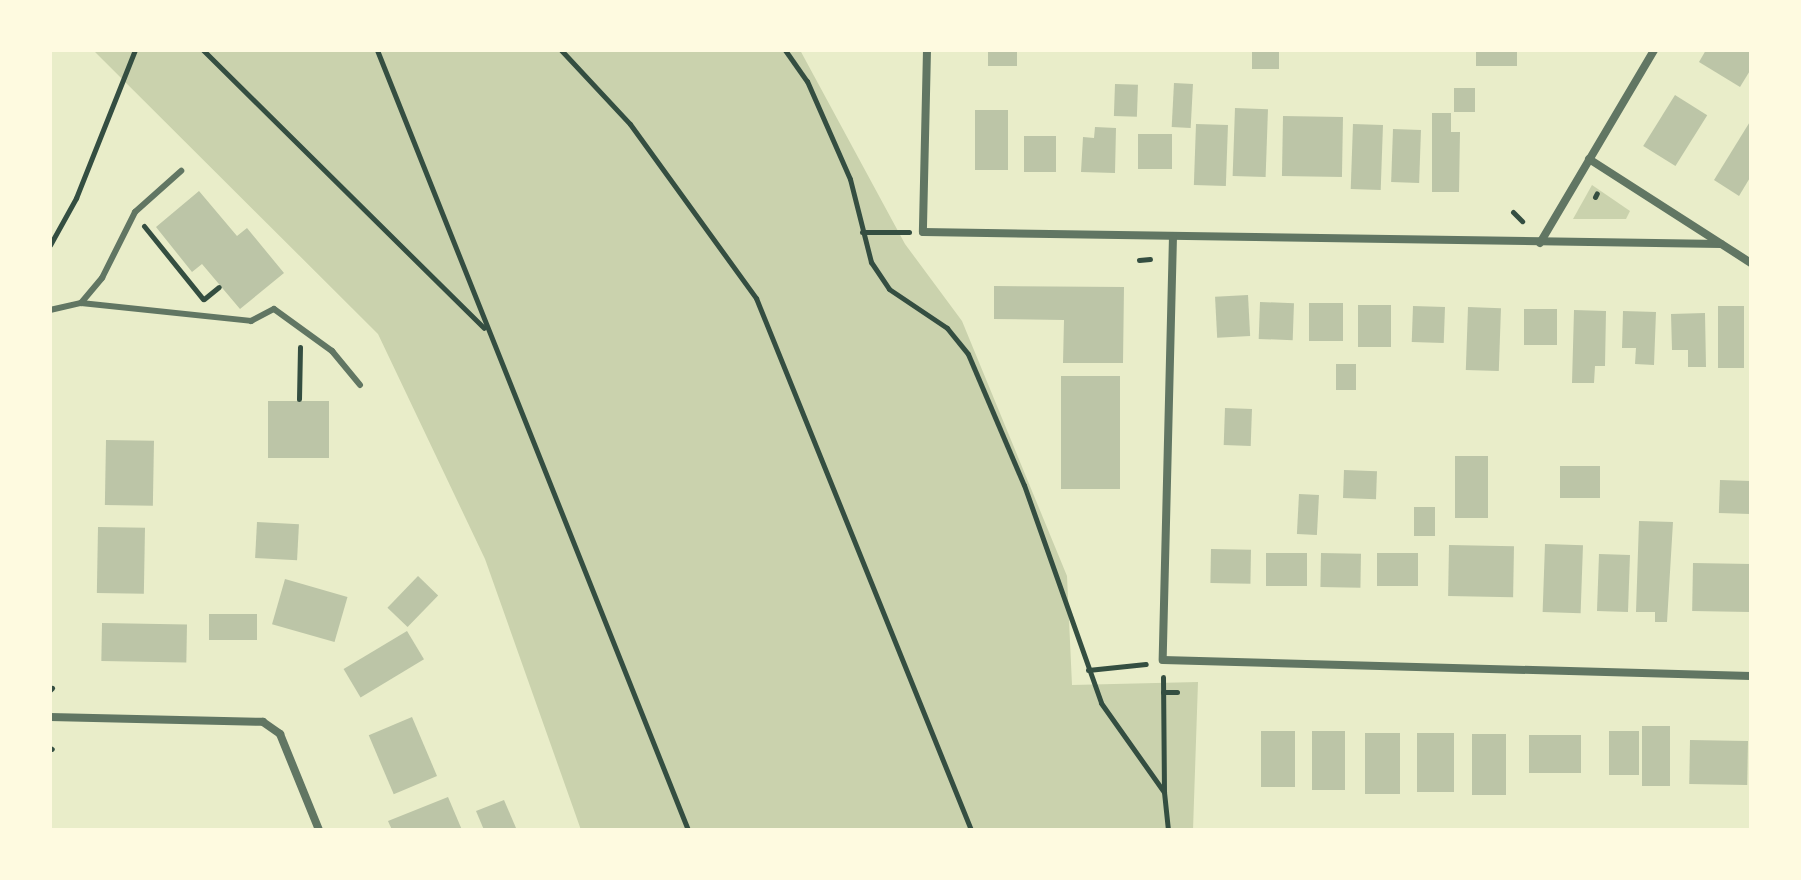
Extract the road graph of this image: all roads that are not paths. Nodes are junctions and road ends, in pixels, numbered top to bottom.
1 (927, 50) edge
2 (1654, 50) edge
3 (1589, 159) junction
4 (181, 171) dead end
5 (1173, 236) junction
6 (1540, 243) junction
7 (1721, 244) junction
8 (1751, 263) edge
9 (81, 303) junction
10 (50, 310) edge
11 (360, 385) dead end
12 (1751, 676) edge
13 (50, 717) edge
14 (319, 830) edge

1 - 5 street
2 - 3 street
3 - 6 street
3 - 7 street
4 - 9 lane
5 - 6 street
5 - 12 street
6 - 7 street
7 - 8 street
9 - 10 lane
9 - 11 lane
13 - 14 street

